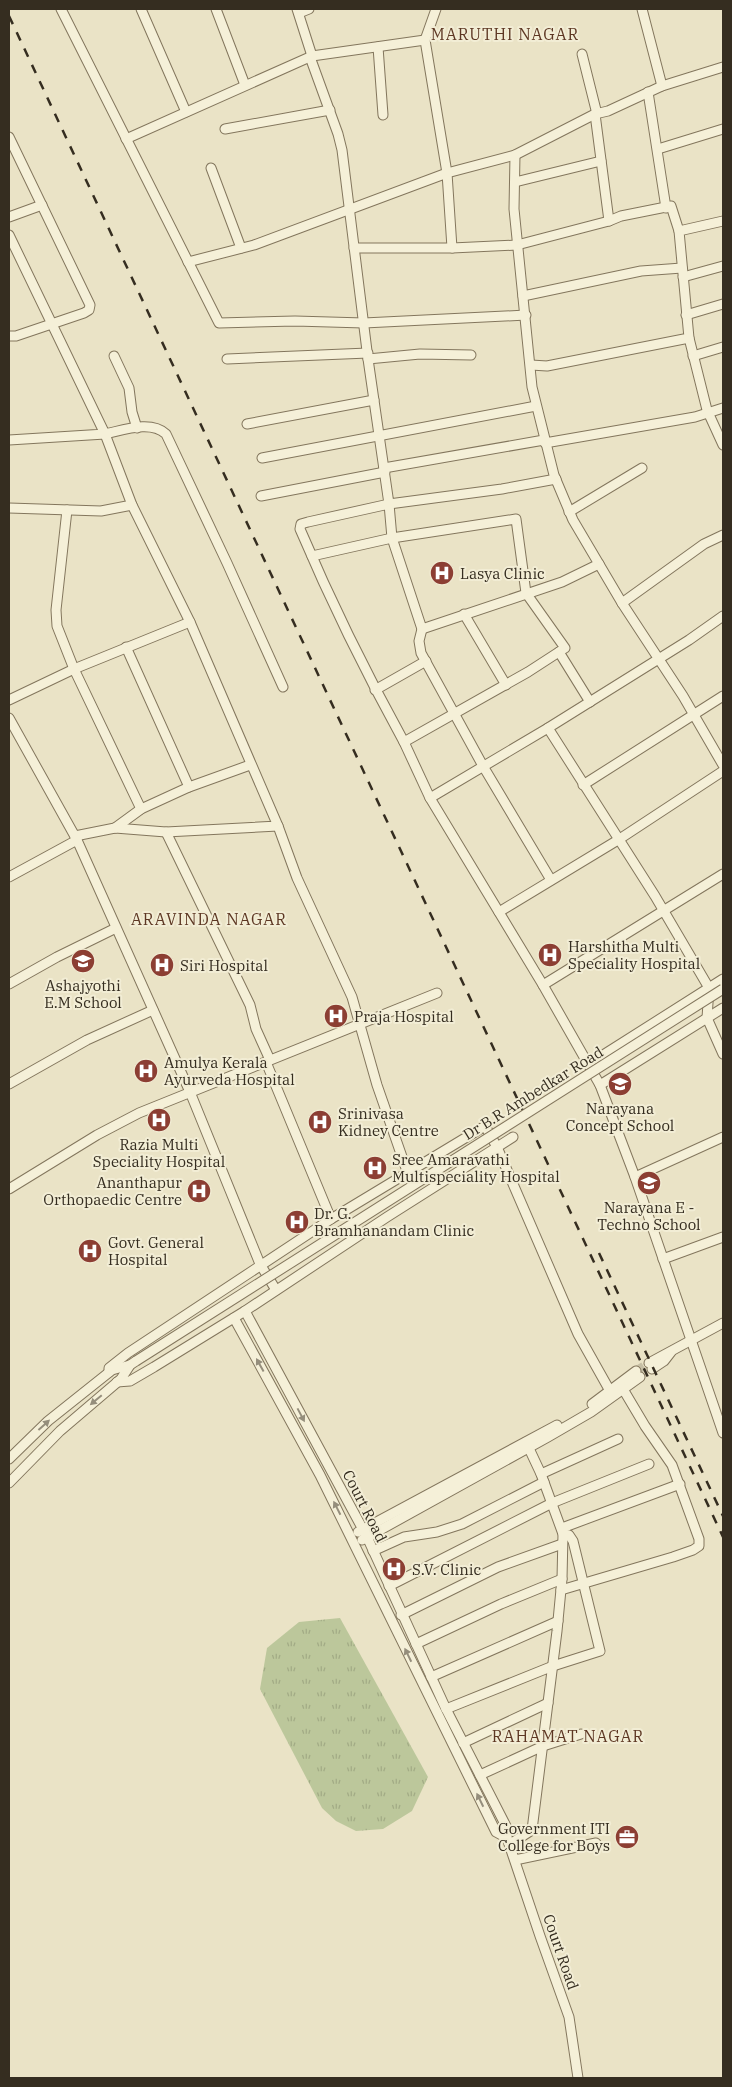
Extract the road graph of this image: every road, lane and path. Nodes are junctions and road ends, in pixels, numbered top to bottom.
1 (64, 9) edge
2 (141, 9) edge
3 (216, 9) edge
4 (309, 9) edge
5 (436, 9) edge
6 (642, 9) edge
7 (298, 11) edge
8 (425, 40) junction
9 (378, 47) junction
10 (582, 54) dead end
11 (311, 56) junction
12 (723, 67) edge
13 (244, 85) junction
14 (662, 86) junction
15 (648, 92) junction
16 (330, 110) junction
17 (186, 112) junction
18 (596, 114) junction
19 (383, 115) dead end
20 (224, 129) dead end
21 (723, 129) edge
22 (9, 137) edge
23 (126, 139) junction
24 (658, 149) junction
25 (516, 155) junction
26 (601, 160) junction
27 (211, 168) dead end
28 (447, 173) junction
29 (515, 182) junction
30 (42, 205) junction
31 (666, 208) junction
32 (350, 210) junction
33 (9, 217) edge
34 (723, 221) edge
35 (609, 222) junction
36 (679, 231) junction
37 (10, 241) edge
38 (517, 245) junction
39 (241, 248) junction
40 (354, 248) junction
41 (452, 248) junction
42 (188, 262) junction
43 (723, 266) edge
44 (682, 273) junction
45 (523, 296) junction
46 (723, 304) edge
47 (526, 315) junction
48 (686, 315) junction
49 (364, 323) junction
50 (51, 324) junction
51 (9, 336) edge
52 (688, 338) junction
53 (723, 347) edge
54 (471, 355) dead end
55 (114, 356) dead end
56 (368, 356) junction
57 (693, 356) junction
58 (227, 359) dead end
59 (531, 365) junction
60 (374, 400) junction
61 (536, 406) junction
62 (723, 408) edge
63 (708, 414) junction
64 (247, 424) dead end
65 (138, 428) junction
66 (105, 434) junction
67 (379, 437) junction
68 (9, 440) edge
69 (545, 442) junction
70 (723, 445) edge
71 (262, 458) dead end
72 (642, 468) dead end
73 (384, 470) junction
74 (556, 479) junction
75 (261, 496) dead end
76 (389, 504) junction
77 (132, 505) junction
78 (9, 508) edge
79 (67, 510) junction
80 (569, 512) junction
81 (723, 535) edge
82 (392, 538) junction
83 (312, 556) junction
84 (599, 564) junction
85 (526, 593) junction
86 (622, 603) junction
87 (464, 614) junction
88 (723, 616) edge
89 (190, 622) junction
90 (422, 629) junction
91 (126, 647) junction
92 (559, 652) junction
93 (659, 659) junction
94 (426, 661) junction
95 (74, 669) junction
96 (506, 685) junction
97 (283, 687) dead end
98 (375, 690) junction
99 (723, 696) edge
100 (9, 700) edge
101 (590, 702) junction
102 (455, 715) junction
103 (694, 715) junction
104 (9, 718) edge
105 (548, 728) junction
106 (404, 742) junction
107 (250, 765) junction
108 (723, 765) edge
109 (483, 766) junction
110 (723, 771) edge
111 (583, 785) junction
112 (189, 787) junction
113 (430, 798) junction
114 (141, 808) junction
115 (278, 826) junction
116 (116, 828) junction
117 (166, 832) junction
118 (76, 838) junction
119 (618, 840) junction
120 (723, 874) edge
121 (9, 877) edge
122 (551, 880) junction
123 (663, 911) junction
124 (498, 912) junction
125 (116, 928) junction
126 (723, 979) edge
127 (9, 984) edge
128 (544, 985) junction
129 (709, 988) junction
130 (723, 989) edge
131 (437, 993) dead end
132 (723, 1008) edge
133 (153, 1010) junction
134 (707, 1018) junction
135 (360, 1024) junction
136 (723, 1054) edge
137 (268, 1061) junction
138 (589, 1064) junction
139 (9, 1084) edge
140 (600, 1085) junction
141 (190, 1092) junction
142 (723, 1136) edge
143 (513, 1137) dead end
144 (497, 1148) junction
145 (408, 1174) junction
146 (635, 1177) junction
147 (9, 1189) edge
148 (332, 1219) junction
149 (723, 1237) edge
150 (663, 1260) junction
151 (260, 1264) junction
152 (276, 1290) junction
153 (245, 1310) junction
154 (234, 1318) junction
155 (723, 1323) edge
156 (691, 1340) junction
157 (133, 1363) junction
158 (650, 1366) tunnel mouth
159 (109, 1372) junction
160 (117, 1382) junction
161 (623, 1389) junction
162 (610, 1391) junction
163 (721, 1416) edge
164 (723, 1433) edge
165 (618, 1439) dead end
166 (528, 1445) junction
167 (9, 1458) edge
168 (649, 1464) dead end
169 (543, 1478) junction
170 (9, 1484) edge
171 (680, 1484) junction
172 (552, 1503) junction
173 (365, 1534) junction
174 (562, 1535) junction
175 (353, 1540) junction
176 (372, 1551) junction
177 (562, 1579) junction
178 (583, 1583) junction
179 (389, 1586) junction
180 (561, 1590) junction
181 (401, 1614) junction
182 (558, 1621) junction
183 (416, 1644) junction
184 (553, 1666) junction
185 (431, 1677) junction
186 (548, 1703) junction
187 (446, 1708) junction
188 (580, 1734) dead end
189 (463, 1743) junction
190 (543, 1746) junction
191 (480, 1775) junction
192 (509, 1841) junction
193 (596, 1843) dead end
194 (515, 1860) junction
195 (578, 2078) edge

1 - 23 street
2 - 17 street
3 - 13 street
4 - 7 street
5 - 8 street
6 - 14 street
7 - 11 street
8 - 9 street
8 - 28 street
9 - 11 street
9 - 19 street
10 - 18 street
11 - 13 street
11 - 16 street
12 - 14 street
13 - 17 street
14 - 15 street
15 - 18 street
15 - 24 street
16 - 20 street
16 - 32 street
17 - 23 street
18 - 25 street
18 - 26 street
21 - 24 street
22 - 30 street
23 - 42 street
24 - 31 street
25 - 28 street
25 - 29 street
26 - 29 street
26 - 35 street
27 - 39 street
28 - 32 street
28 - 41 street
29 - 38 street
30 - 33 street
30 - 50 street
31 - 35 street
31 - 36 street
32 - 39 street
32 - 40 street
34 - 36 street
35 - 38 street
36 - 44 street
37 - 50 street
38 - 41 street
38 - 45 street
39 - 42 street
40 - 41 street
40 - 49 street
42 - 49 street
43 - 44 street
44 - 45 street
44 - 48 street
45 - 47 street
46 - 48 street
47 - 49 street
47 - 59 street
48 - 52 street
49 - 56 street
50 - 51 street
50 - 66 street
52 - 57 street
52 - 59 street
53 - 57 street
54 - 56 street
55 - 65 street
56 - 58 street
56 - 60 street
57 - 63 street
59 - 61 street
60 - 64 street
60 - 67 street
61 - 67 street
61 - 69 street
62 - 63 street
63 - 69 street
63 - 70 street
65 - 66 street
65 - 97 street
66 - 68 street
66 - 77 street
67 - 71 street
67 - 73 street
69 - 73 street
69 - 74 street
72 - 80 street
73 - 75 street
73 - 76 street
74 - 76 street
74 - 80 street
76 - 82 street
76 - 83 street
77 - 79 street
77 - 89 street
78 - 79 street
79 - 95 street
80 - 84 street
81 - 86 street
82 - 83 street
82 - 85 street
82 - 90 street
83 - 98 street
84 - 85 street
84 - 86 street
85 - 87 street
85 - 92 street
86 - 93 street
87 - 90 street
87 - 96 street
88 - 93 street
89 - 91 street
89 - 107 street
90 - 94 street
91 - 95 street
91 - 112 street
92 - 96 street
92 - 101 street
93 - 101 street
93 - 103 street
94 - 98 street
94 - 102 street
95 - 100 street
95 - 114 street
96 - 102 street
98 - 106 street
99 - 103 street
101 - 105 street
102 - 106 street
102 - 109 street
103 - 108 street
103 - 111 street
104 - 118 street
105 - 109 street
105 - 111 street
106 - 113 street
107 - 112 street
107 - 115 street
109 - 113 street
109 - 122 street
110 - 119 street
111 - 119 street
112 - 114 street
113 - 124 street
114 - 116 street
115 - 117 street
115 - 135 street
116 - 117 street
116 - 118 street
117 - 137 street
118 - 121 street
118 - 125 street
119 - 122 street
119 - 123 street
120 - 123 street
122 - 124 street
123 - 128 street
123 - 129 street
124 - 128 street
125 - 127 street
125 - 133 street
126 - 129 street
128 - 138 street
129 - 134 street
129 - 138 street
130 - 157 street, Dr B.R Ambedkar Road, bridge
131 - 135 street
132 - 134 street
133 - 139 street
133 - 141 street
134 - 136 street
134 - 140 street
135 - 137 street
135 - 145 street
137 - 141 street
137 - 148 street
138 - 140 street
140 - 146 street
141 - 147 street
141 - 151 street
142 - 146 street
143 - 144 street
144 - 145 street
144 - 152 street
144 - 162 street
145 - 148 street
146 - 150 street
148 - 151 street
149 - 150 street
150 - 156 street
151 - 152 street
151 - 159 street
152 - 153 street
153 - 154 street
153 -> 173 street, Court Road
154 - 160 street
175 -> 154 street, Court Road
155 - 156 street
156 - 158 street
156 - 163 street
157 - 159 street, Dr B.R Ambedkar Road
157 - 160 street, Dr B.R Ambedkar Road
167 -> 159 street, Dr B.R Ambedkar Road
160 -> 170 street, Dr B.R Ambedkar Road
161 - 162 street
161 - 166 street
161 - 171 street
162 - 166 street
163 - 164 street
165 - 169 street
166 - 169 street
166 - 173 street
168 - 172 street
169 - 172 street
169 - 176 street
171 - 174 street
171 - 178 street
172 - 174 street
172 - 179 street
173 - 175 street
173 - 176 street, Court Road
174 - 177 street
174 - 178 street
174 - 181 street
192 -> 175 street, Court Road
176 - 179 street, Court Road
177 - 180 street
177 - 183 street
178 - 180 street
178 - 184 street
179 - 181 street, Court Road
180 - 182 street
181 - 183 street, Court Road
182 - 184 street
182 - 185 street
183 - 185 street, Court Road
184 - 186 street
184 - 187 street
185 - 187 street, Court Road
186 - 189 street
186 - 190 street
187 - 189 street, Court Road
188 - 190 street
189 - 191 street, Court Road
190 - 191 street
190 - 192 street
191 - 192 street, Court Road
192 - 194 street, Court Road
193 - 194 street
194 - 195 street, Court Road

